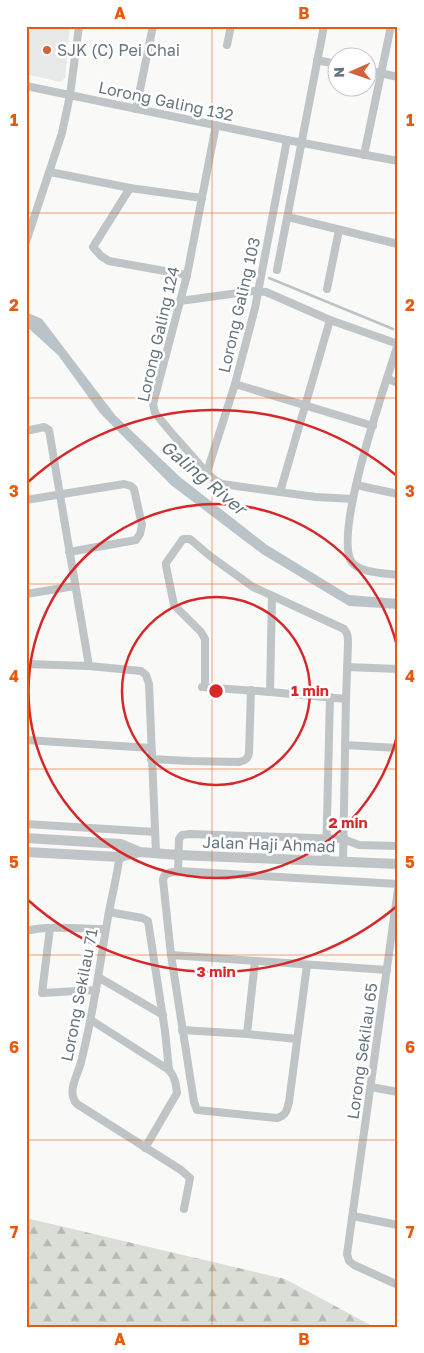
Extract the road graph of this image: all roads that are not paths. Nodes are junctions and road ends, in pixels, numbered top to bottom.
1 (79, 26) edge
2 (153, 26) edge
3 (231, 26) edge
4 (324, 26) edge
5 (391, 26) edge
6 (227, 45) dead end
7 (317, 60) junction
8 (326, 62) edge
9 (376, 72) edge
10 (381, 73) junction
11 (398, 76) edge
12 (26, 86) edge
13 (70, 95) junction
14 (136, 109) junction
15 (216, 124) junction
16 (287, 140) junction
17 (301, 143) junction
18 (364, 155) junction
19 (398, 161) edge
20 (50, 172) junction
21 (130, 188) junction
22 (202, 198) junction
23 (288, 218) junction
24 (339, 230) junction
25 (26, 242) edge
26 (398, 244) edge
27 (278, 270) dead end
28 (187, 274) junction
29 (327, 289) dead end
30 (259, 291) junction
31 (180, 301) junction
32 (330, 320) junction
33 (398, 344) edge
34 (388, 379) junction
35 (398, 383) edge
36 (236, 384) junction
37 (305, 405) junction
38 (373, 426) junction
39 (26, 431) edge
40 (207, 472) junction
41 (356, 485) junction
42 (280, 492) junction
43 (59, 494) junction
44 (398, 494) edge
45 (353, 498) junction
46 (26, 500) edge
47 (69, 552) junction
48 (398, 575) edge
49 (75, 586) junction
50 (26, 594) edge
51 (272, 596) junction
52 (26, 664) edge
53 (89, 666) junction
54 (347, 668) junction
55 (398, 669) edge
56 (251, 690) junction
57 (270, 692) junction
58 (330, 697) junction
59 (346, 699) junction
60 (26, 740) edge
61 (345, 745) junction
62 (151, 748) junction
63 (398, 748) edge
64 (151, 759) junction
65 (26, 824) edge
66 (155, 832) junction
67 (26, 838) edge
68 (326, 839) junction
69 (343, 839) junction
70 (121, 844) junction
71 (398, 846) edge
72 (26, 852) edge
73 (140, 852) junction
74 (156, 853) junction
75 (178, 856) junction
76 (120, 857) junction
77 (326, 861) junction
78 (343, 862) junction
79 (398, 864) edge
80 (178, 871) junction
81 (398, 884) edge
82 (398, 889) edge
83 (109, 912) junction
84 (50, 928) junction
85 (106, 929) junction
86 (26, 931) edge
87 (171, 955) junction
88 (255, 961) junction
89 (307, 965) junction
90 (387, 970) junction
91 (98, 977) junction
92 (96, 990) junction
93 (162, 1015) junction
94 (91, 1020) junction
95 (182, 1030) junction
96 (247, 1034) junction
97 (297, 1039) junction
98 (169, 1070) junction
99 (371, 1087) junction
100 (398, 1092) edge
101 (145, 1148) junction
102 (184, 1208) dead end
103 (353, 1216) junction
104 (398, 1225) edge
105 (398, 1285) edge

1 - 13 street
2 - 14 street
3 - 6 street
4 - 7 street
5 - 10 street
7 - 8 street
7 - 17 street
9 - 10 street
10 - 11 street
10 - 18 street
12 - 13 street, Lorong Galing 132
13 - 14 street, Lorong Galing 132
13 - 20 street
14 - 15 street, Lorong Galing 132
15 - 16 street, Lorong Galing 132
15 - 22 street, Lorong Galing 124
16 - 17 street, Lorong Galing 132
16 - 30 street, Lorong Galing 103
17 - 18 street, Lorong Galing 132
17 - 23 street
18 - 19 street, Lorong Galing 132
20 - 21 street
20 - 25 street
21 - 22 street
21 - 28 street
22 - 28 street, Lorong Galing 124
23 - 24 street
23 - 27 street
24 - 26 street
24 - 29 street
28 - 31 street, Lorong Galing 124
30 - 31 street
30 - 32 street
30 - 36 street, Lorong Galing 103
31 - 40 street, Lorong Galing 124
32 - 33 street
32 - 37 street
33 - 34 street
34 - 35 street
34 - 38 street
36 - 37 street
36 - 40 street, Lorong Galing 103
37 - 38 street
37 - 42 street
38 - 41 street
39 - 43 street
40 - 42 street, Lorong Galing 124
41 - 44 street
41 - 45 street
42 - 45 street, Lorong Galing 124
43 - 46 street
43 - 47 street
43 - 47 street
45 - 48 street
47 - 49 street
49 - 50 street
49 - 53 street
51 - 54 street
51 - 56 street
51 - 57 street
52 - 53 street
53 - 62 street
54 - 55 street
54 - 59 street
56 - 57 street
56 - 64 street
57 - 58 street
58 - 59 street
58 - 68 street
59 - 61 street
60 - 62 street
61 - 63 street
61 - 69 street
62 - 64 street
64 - 66 street
65 - 66 street
66 - 74 street
67 - 70 street, Jalan Haji Ahmad
68 - 69 street
68 - 75 street
68 - 77 street
69 - 71 street
69 - 78 street
70 - 73 street, Jalan Haji Ahmad
70 - 76 street, Lorong Sekilau 71
72 - 76 street, Jalan Haji Ahmad
73 - 74 street, Jalan Haji Ahmad
73 - 76 street, Jalan Haji Ahmad
74 - 75 street, Jalan Haji Ahmad
75 - 77 street, Jalan Haji Ahmad
75 - 80 street
76 - 83 street, Lorong Sekilau 71
77 - 78 street, Jalan Haji Ahmad
78 - 79 street, Jalan Haji Ahmad
80 - 81 street
80 - 87 street
82 - 90 street, Lorong Sekilau 65
83 - 85 street, Lorong Sekilau 71
83 - 93 street
84 - 85 street
84 - 86 street
84 - 92 street
85 - 91 street, Lorong Sekilau 71
87 - 88 street
87 - 95 street
88 - 89 street
88 - 96 street
89 - 90 street
89 - 97 street
90 - 99 street, Lorong Sekilau 65
91 - 92 street, Lorong Sekilau 71
91 - 93 street
92 - 94 street, Lorong Sekilau 71
93 - 98 street
94 - 98 street
94 - 101 street, Lorong Sekilau 71
95 - 96 street
95 - 97 street
96 - 97 street
98 - 101 street
99 - 100 street
99 - 103 street, Lorong Sekilau 65
101 - 102 street, Lorong Sekilau 71
103 - 104 street
103 - 105 street, Lorong Sekilau 65

